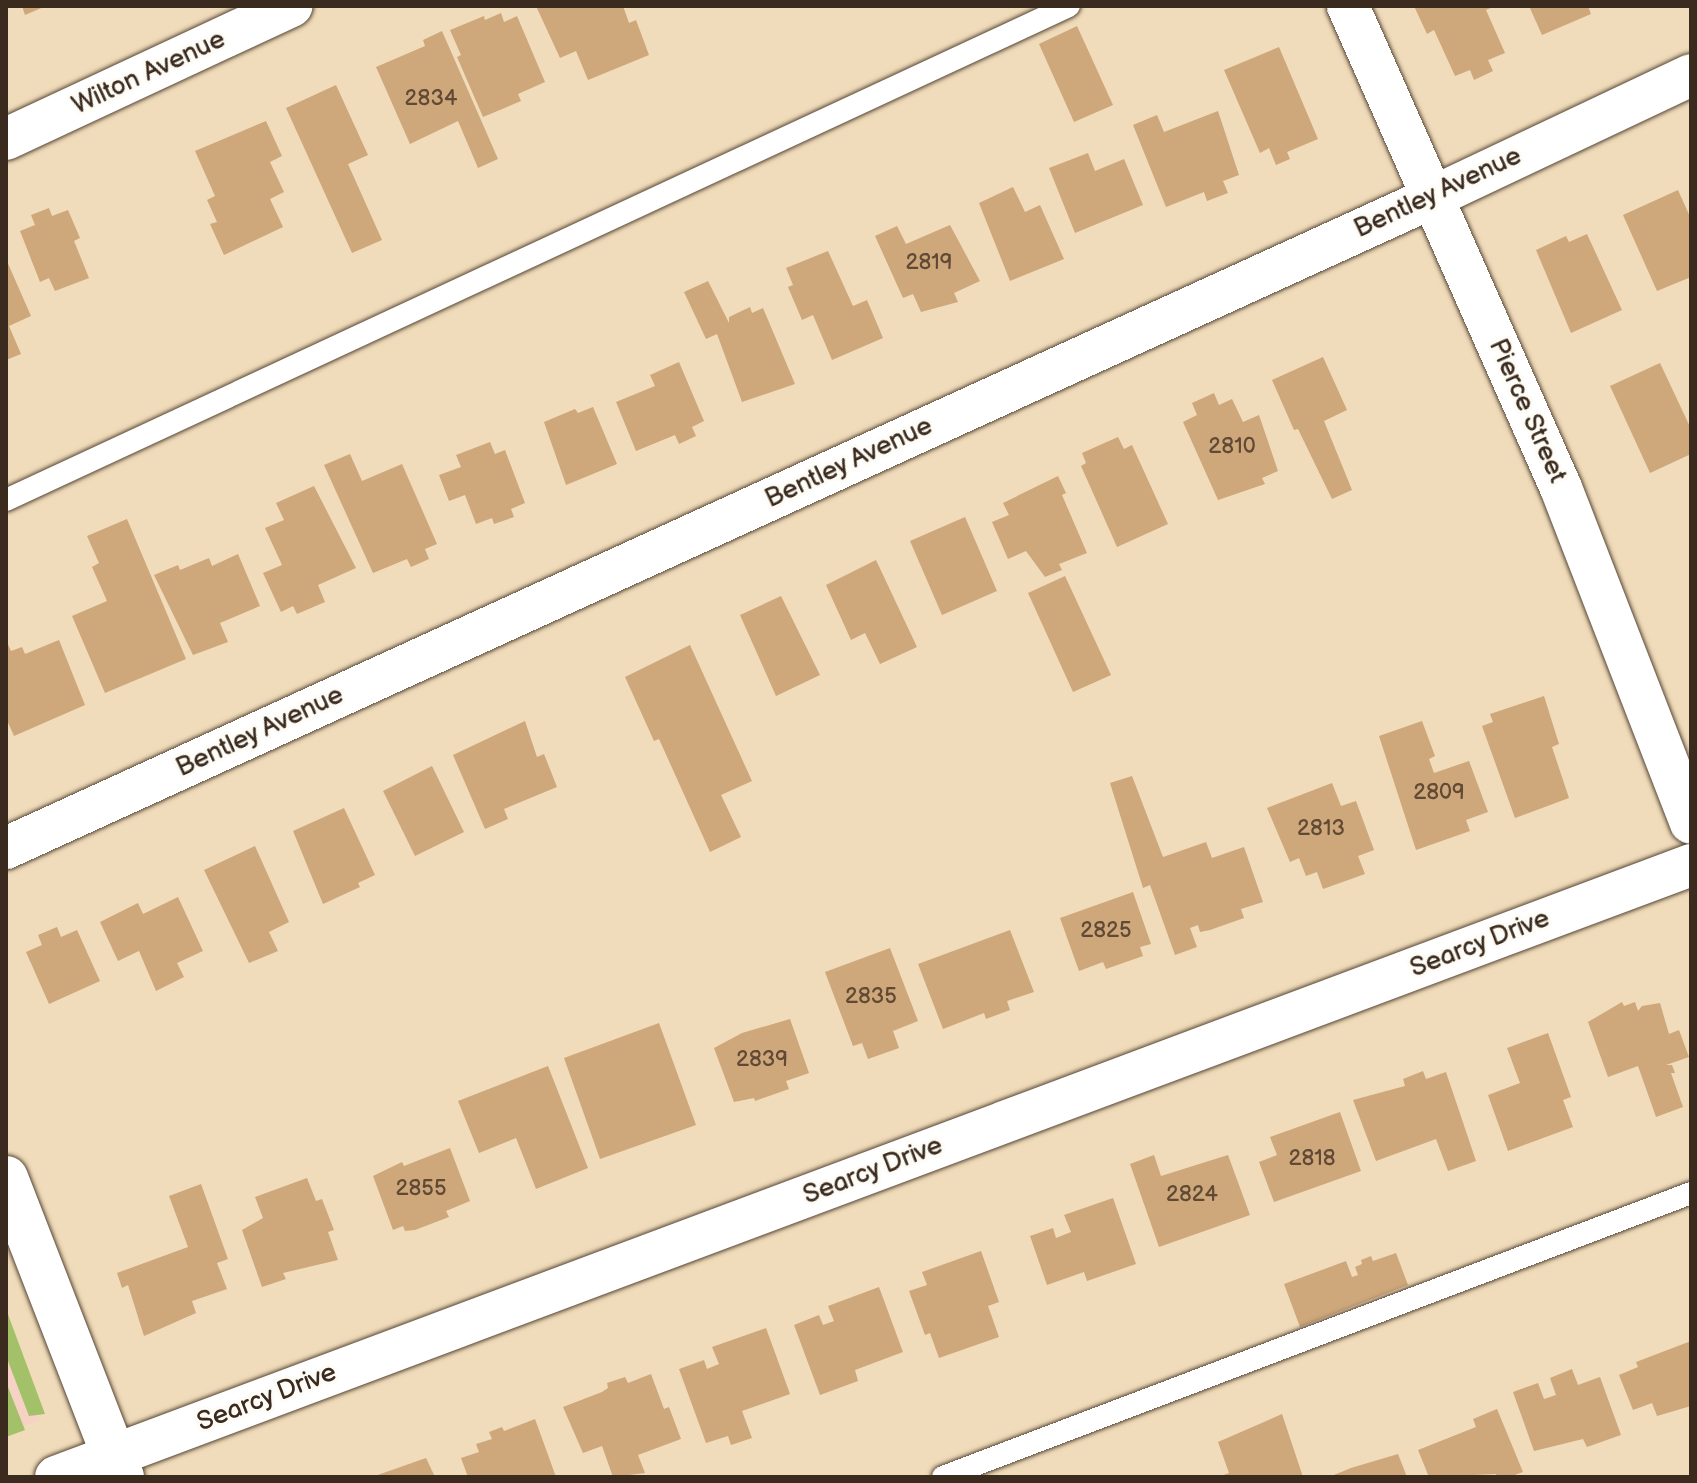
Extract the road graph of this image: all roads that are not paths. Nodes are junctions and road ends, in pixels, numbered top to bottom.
1 (291, 6) edge
2 (1069, 6) edge
3 (1348, 6) edge
4 (1691, 75) edge
5 (6, 139) edge
6 (1433, 197) junction
7 (6, 500) edge
8 (1691, 823) edge
9 (6, 848) edge
10 (1691, 865) edge
11 (6, 1178) edge
12 (1691, 1193) edge
13 (118, 1466) edge
14 (56, 1477) edge
15 (943, 1477) edge

1 - 5 street, Wilton Avenue
2 - 7 lane
3 - 6 street, Pierce Street
4 - 6 street, Bentley Avenue
6 - 8 street, Pierce Street
6 - 9 street, Bentley Avenue
10 - 13 street, Searcy Drive
11 - 13 street
12 - 15 lane
13 - 14 street, Searcy Drive

